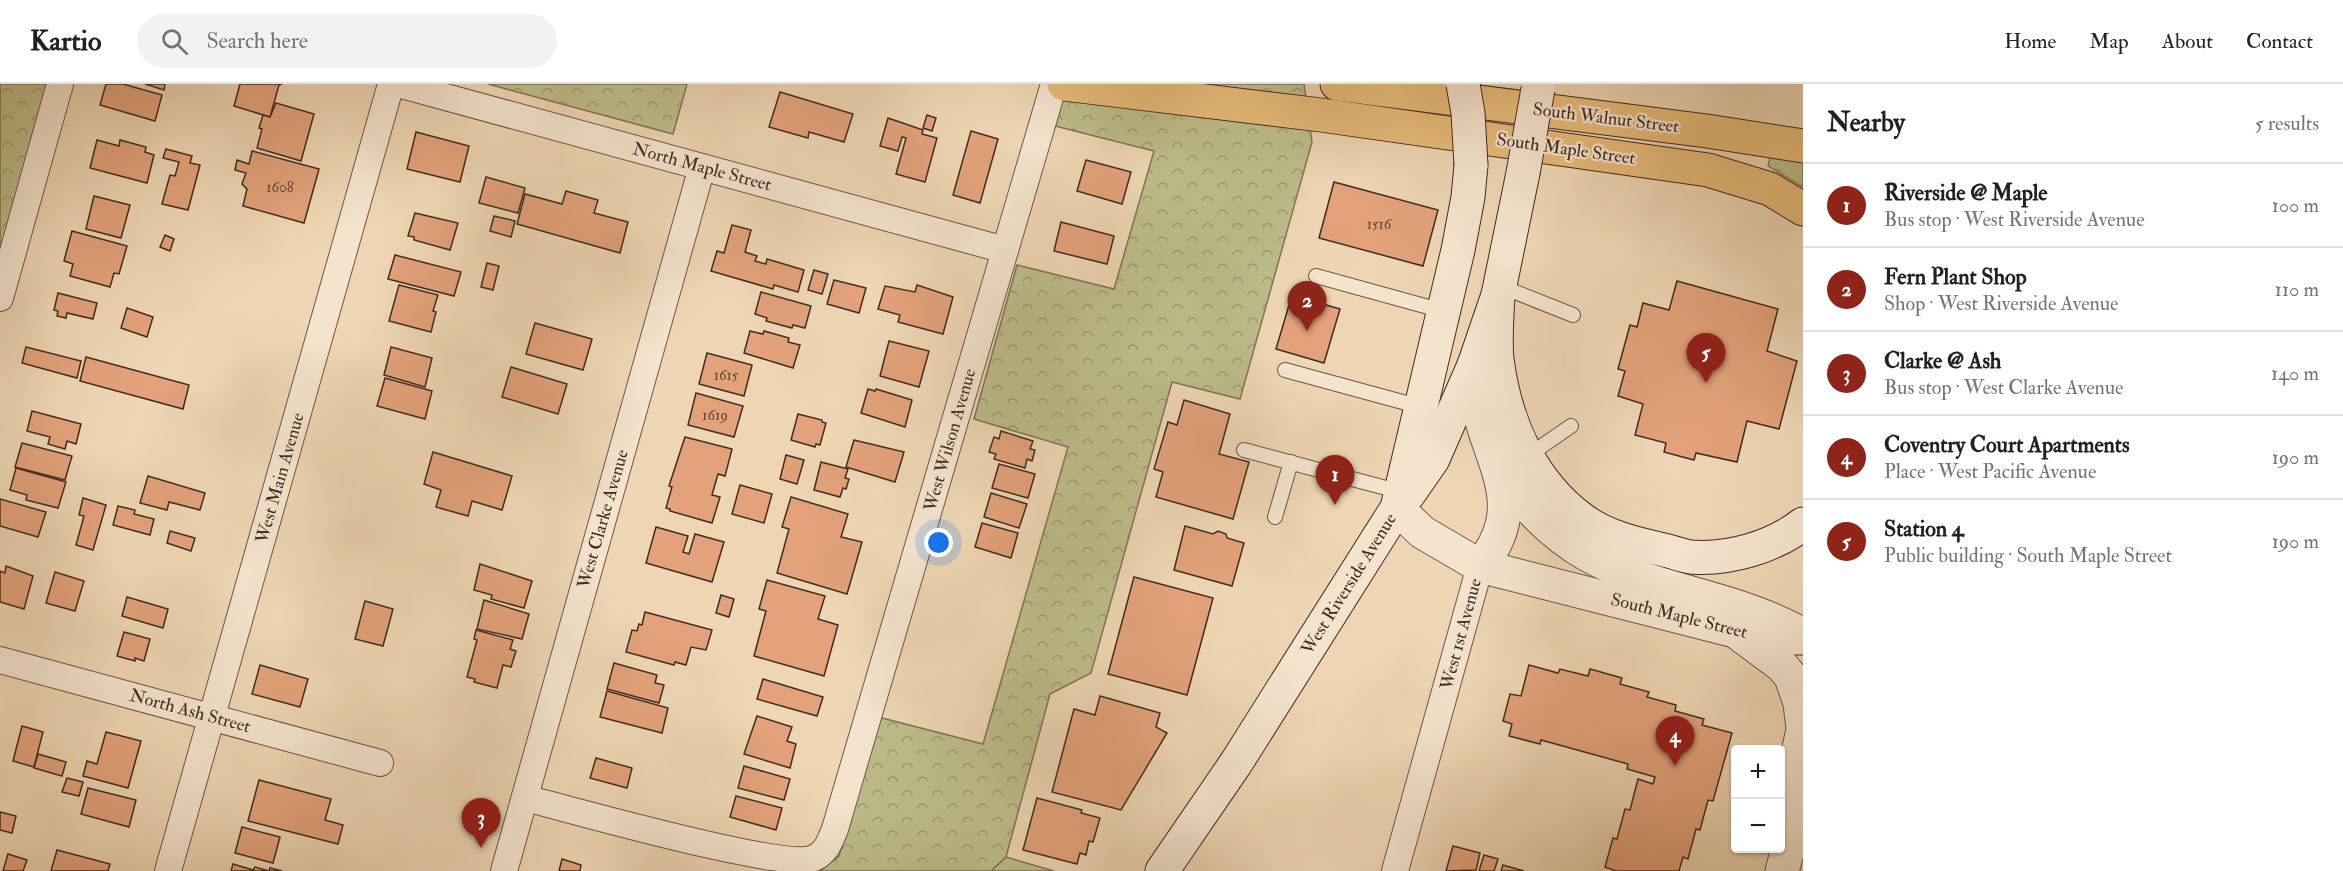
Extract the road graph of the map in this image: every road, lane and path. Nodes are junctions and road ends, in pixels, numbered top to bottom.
1 (60, 84) edge
2 (391, 84) edge
3 (398, 84) edge
4 (1054, 84) edge
5 (1064, 84) edge
6 (1337, 84) edge
7 (1463, 84) edge
8 (1539, 87) edge
9 (1803, 146) edge
10 (702, 167) junction
11 (1803, 208) edge
12 (1005, 250) junction
13 (1316, 276) dead end
14 (1499, 291) junction
15 (0, 298) edge
16 (1443, 311) junction
17 (1573, 315) dead end
18 (1474, 365) junction
19 (1285, 370) dead end
20 (1421, 407) junction
21 (1571, 426) dead end
22 (1244, 450) dead end
23 (1291, 462) junction
24 (1513, 465) junction
25 (1399, 500) junction
26 (1275, 517) dead end
27 (1803, 524) edge
28 (1480, 566) junction
29 (1734, 631) junction
30 (1803, 636) edge
31 (0, 660) edge
32 (212, 717) junction
33 (1803, 729) edge
34 (380, 763) dead end
35 (525, 798) junction
36 (1801, 804) edge
37 (168, 871) edge
38 (504, 871) edge
39 (1162, 871) edge
40 (1395, 871) edge
41 (1782, 871) edge

1 - 15 street
2 - 32 street, West Main Avenue
3 - 10 street, North Maple Street
4 - 12 street, West Wilson Avenue
5 - 11 main road, South Maple Street
6 - 9 main road, South Walnut Street
7 - 16 main road, West Riverside Avenue, bridge
8 - 14 main road, West 1st Avenue, bridge
10 - 12 street, North Maple Street
10 - 35 street, West Clarke Avenue
12 - 35 street, West Wilson Avenue
13 - 16 lane
14 - 17 lane
14 - 18 main road, West 1st Avenue
14 - 24 main road
16 - 20 main road, West Riverside Avenue
18 - 24 main road, West 1st Avenue
18 - 25 main road, West 1st Avenue
19 - 20 lane
20 - 25 main road, West Riverside Avenue
21 - 24 lane
22 - 23 lane
23 - 25 lane
23 - 26 lane
24 - 27 main road
24 - 28 main road, West 1st Avenue
24 - 30 main road, South Maple Street
25 - 28 main road, South Maple Street
25 - 39 main road, West Riverside Avenue
28 - 29 main road, South Maple Street
28 - 40 street, West 1st Avenue
29 - 30 main road, South Maple Street
29 - 33 main road
31 - 32 street, North Ash Street
32 - 34 street, North Ash Street
32 - 37 street, West Main Avenue
33 - 36 main road
35 - 38 street, West Clarke Avenue
36 - 41 main road

